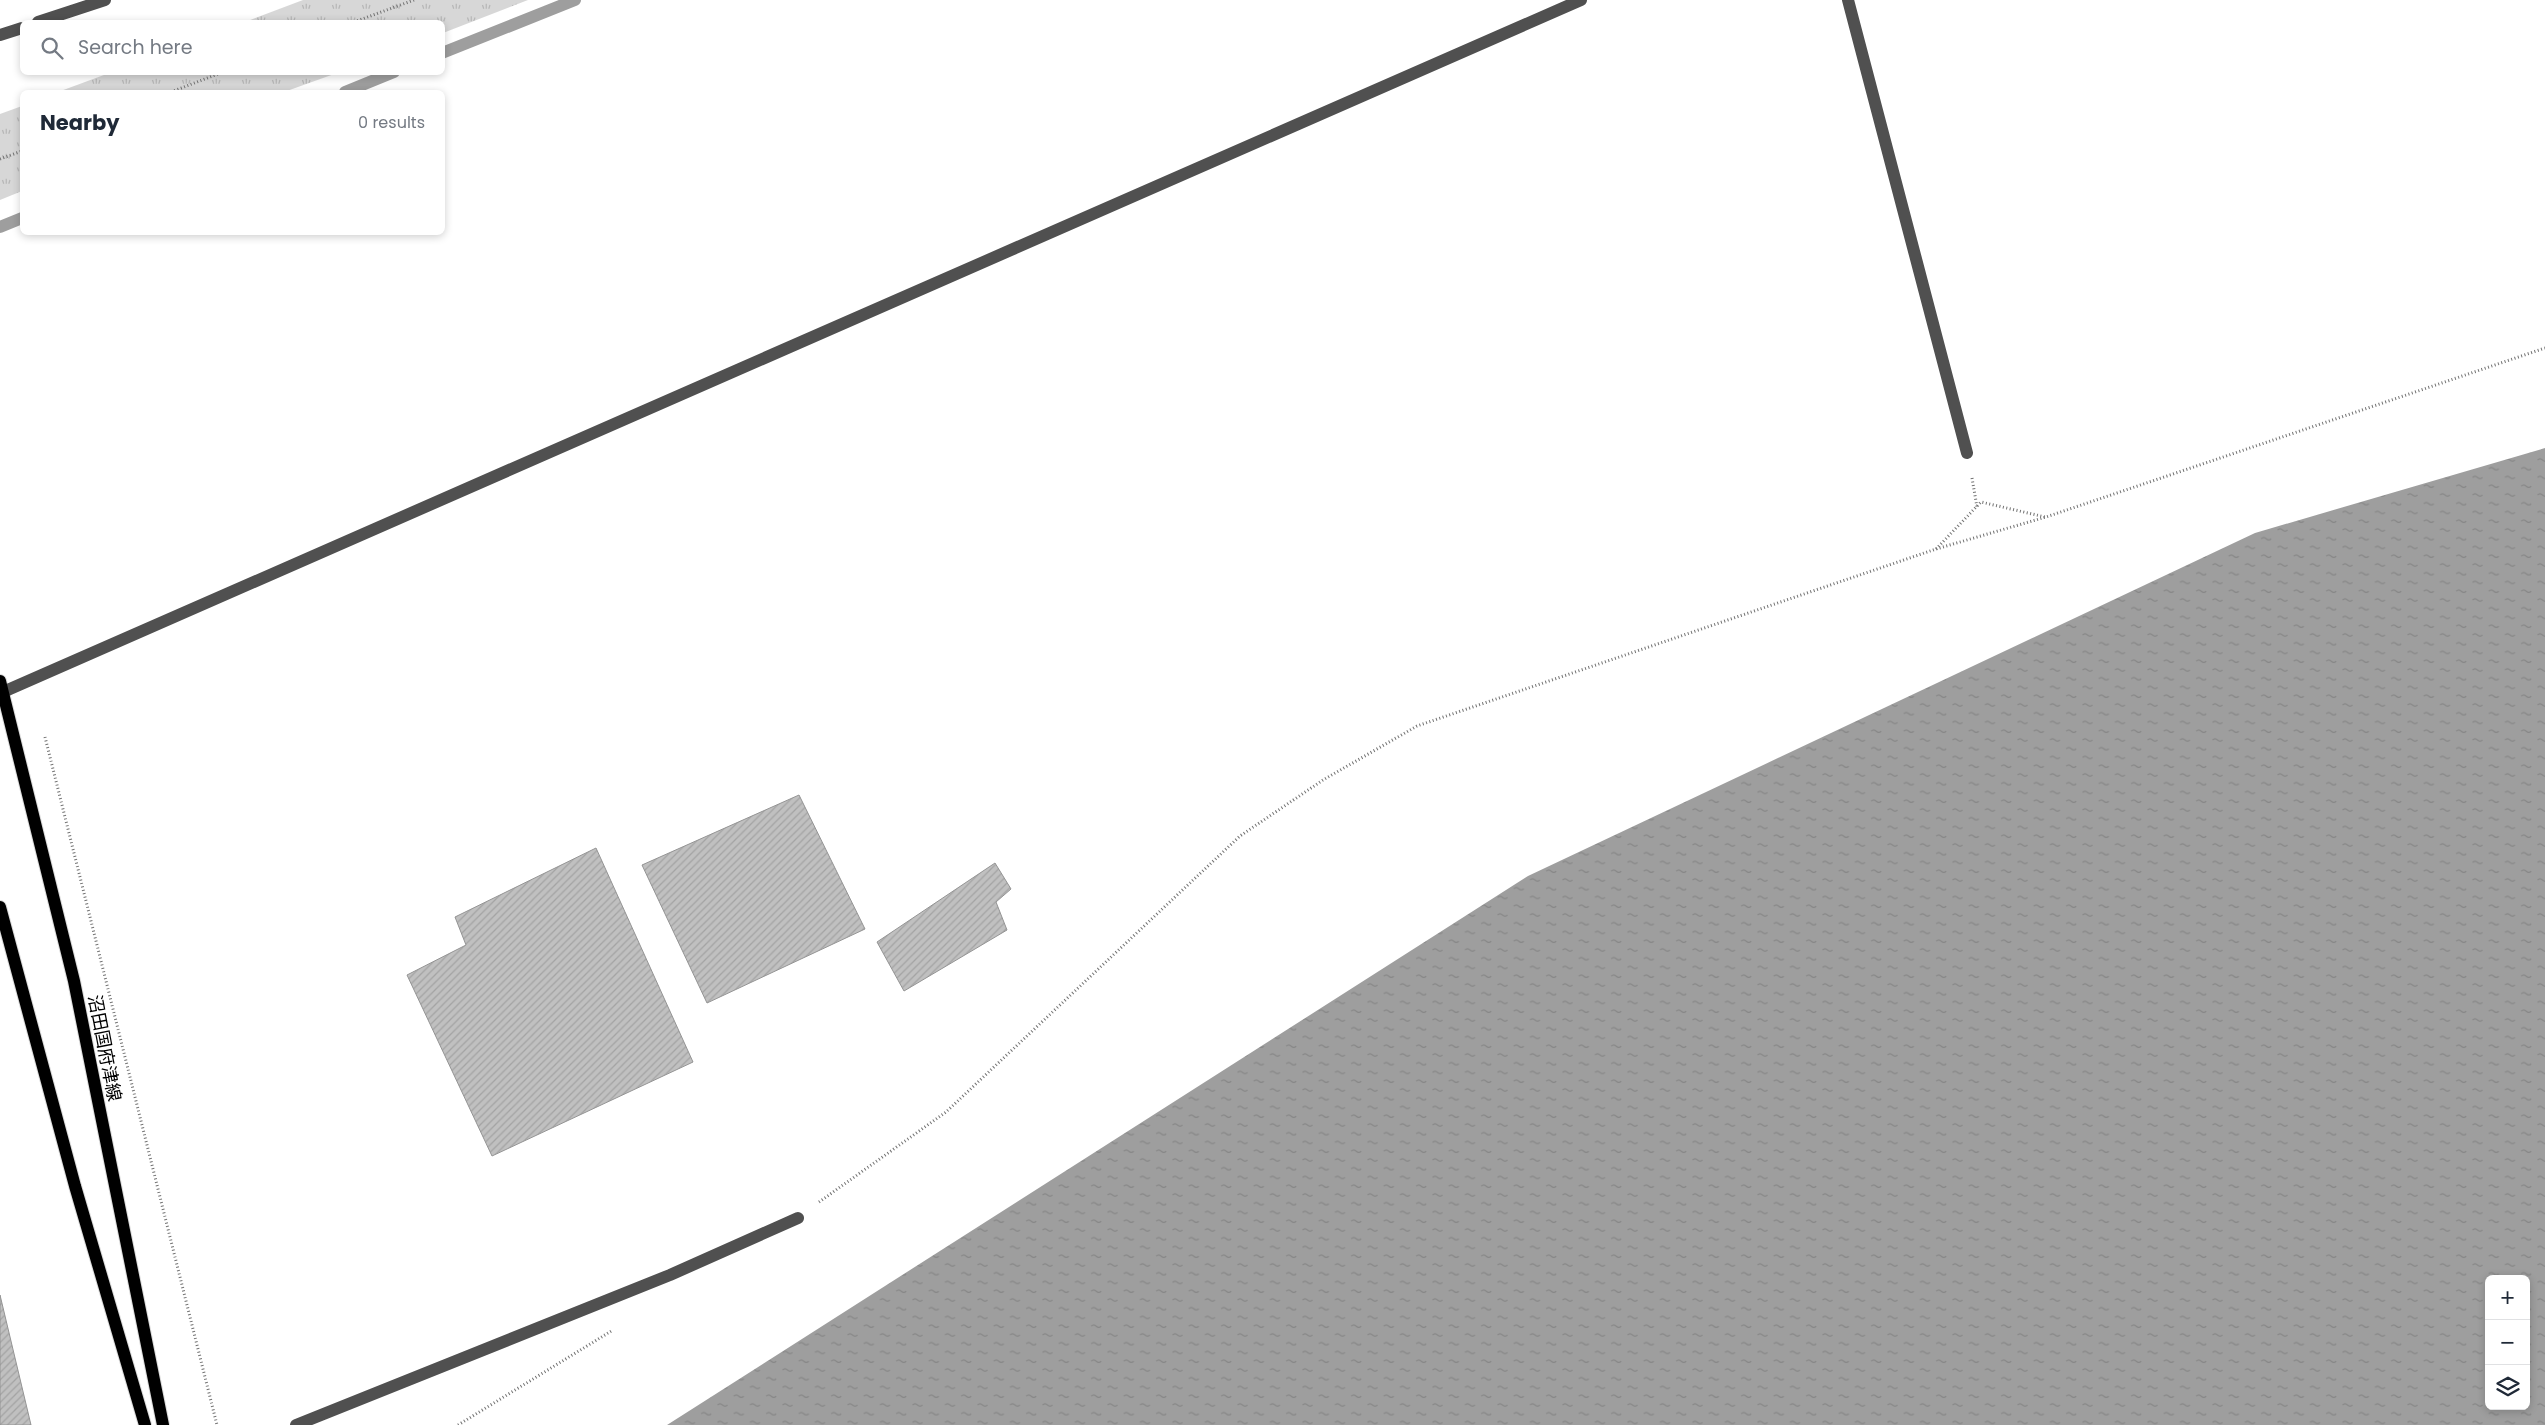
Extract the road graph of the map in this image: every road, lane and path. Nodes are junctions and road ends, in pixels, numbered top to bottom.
1 (105, 0) edge
2 (414, 0) edge
3 (1581, 0) edge
4 (1848, 0) edge
5 (44, 20) edge
6 (359, 20) edge
7 (20, 29) edge
8 (0, 36) edge
9 (215, 75) edge
10 (175, 90) edge
11 (20, 151) edge
12 (0, 159) edge
13 (2545, 348) edge
14 (1968, 454) dead end
15 (2046, 518) junction
16 (1936, 549) junction
17 (1, 690) edge
18 (43, 728) dead end
19 (0, 907) edge
20 (798, 1218) joint
21 (620, 1323) dead end
22 (145, 1425) edge
23 (163, 1425) edge
24 (217, 1425) edge
25 (296, 1425) edge
26 (458, 1425) edge

1 - 5 street
2 - 6 path
3 - 17 street
4 - 14 street
7 - 8 street
9 - 10 path
11 - 12 path
13 - 15 path
15 - 16 path
15 - 16 path
16 - 20 path
17 - 23 main road, 沼田国府津線
18 - 24 path
19 - 22 main road
20 - 25 street
21 - 26 path

